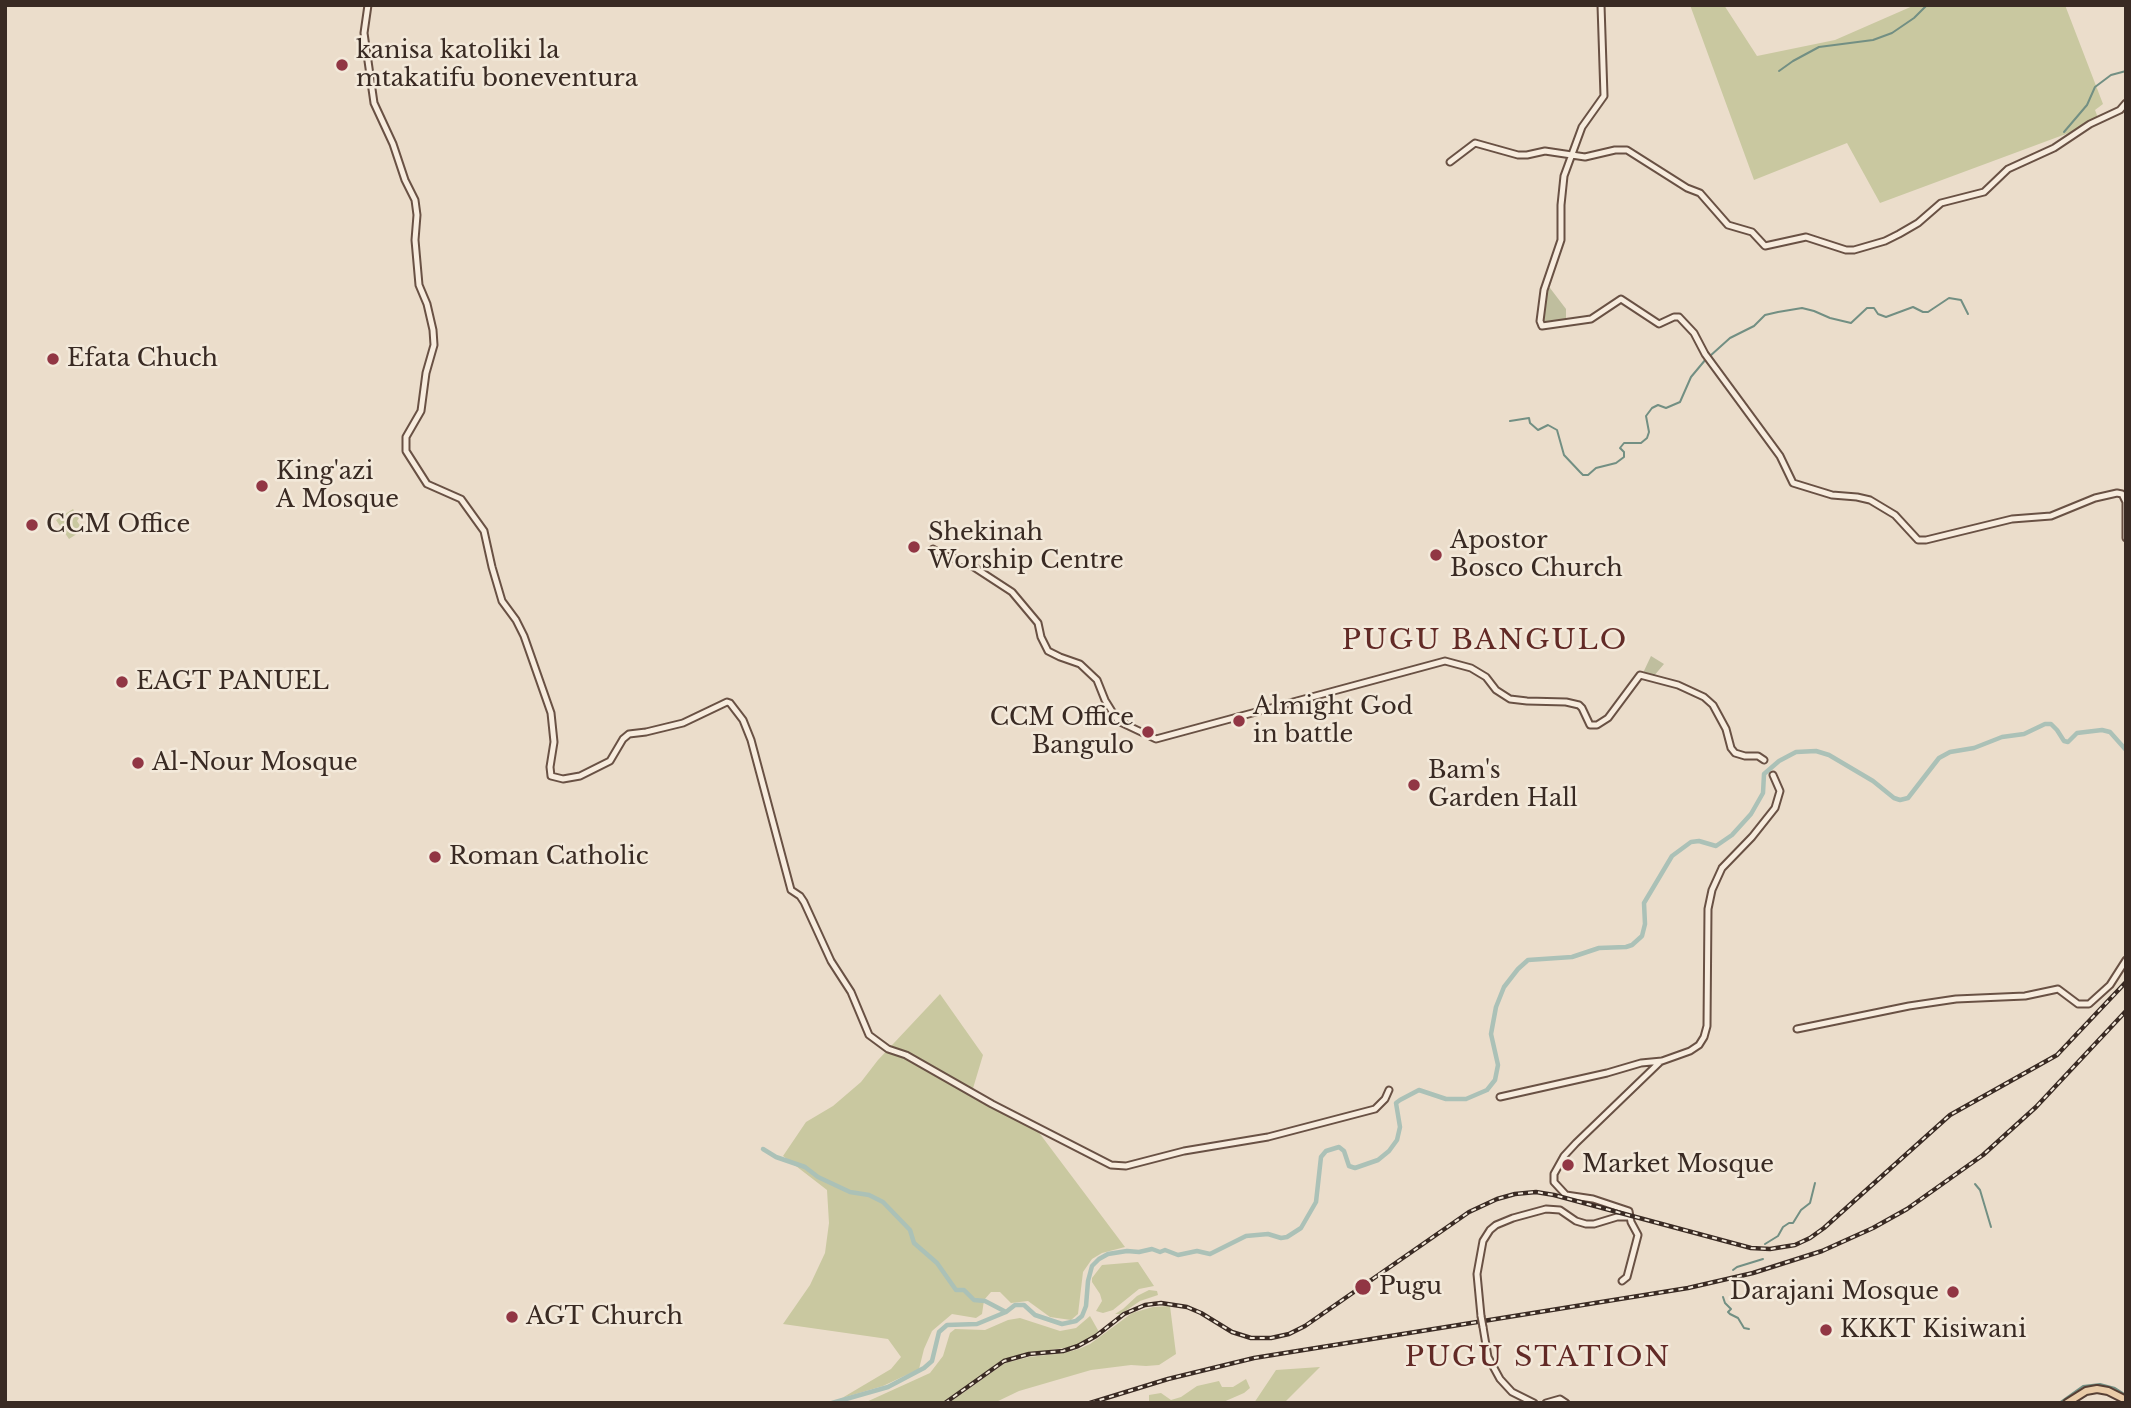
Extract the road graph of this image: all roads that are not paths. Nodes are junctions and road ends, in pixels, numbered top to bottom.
1 (368, 5) edge
2 (1601, 5) edge
3 (2126, 103) edge
4 (1571, 155) junction
5 (1450, 162) dead end
6 (2126, 538) edge
7 (933, 549) dead end
8 (1764, 760) dead end
9 (1773, 775) dead end
10 (2126, 960) edge
11 (1797, 1029) dead end
12 (1660, 1062) junction
13 (1389, 1090) dead end
14 (1500, 1097) dead end
15 (1630, 1217) junction
16 (1622, 1281) dead end
17 (2126, 1400) edge
18 (1534, 1403) edge
19 (1546, 1403) edge
20 (1566, 1403) edge
21 (2067, 1403) edge

1 - 13 street
2 - 4 street
3 - 4 street
4 - 5 street
4 - 6 street
7 - 8 street
9 - 12 street
10 - 11 street
12 - 14 street
12 - 15 street
15 - 16 street
15 - 18 street, bridge
17 - 21 main road
19 - 20 street

